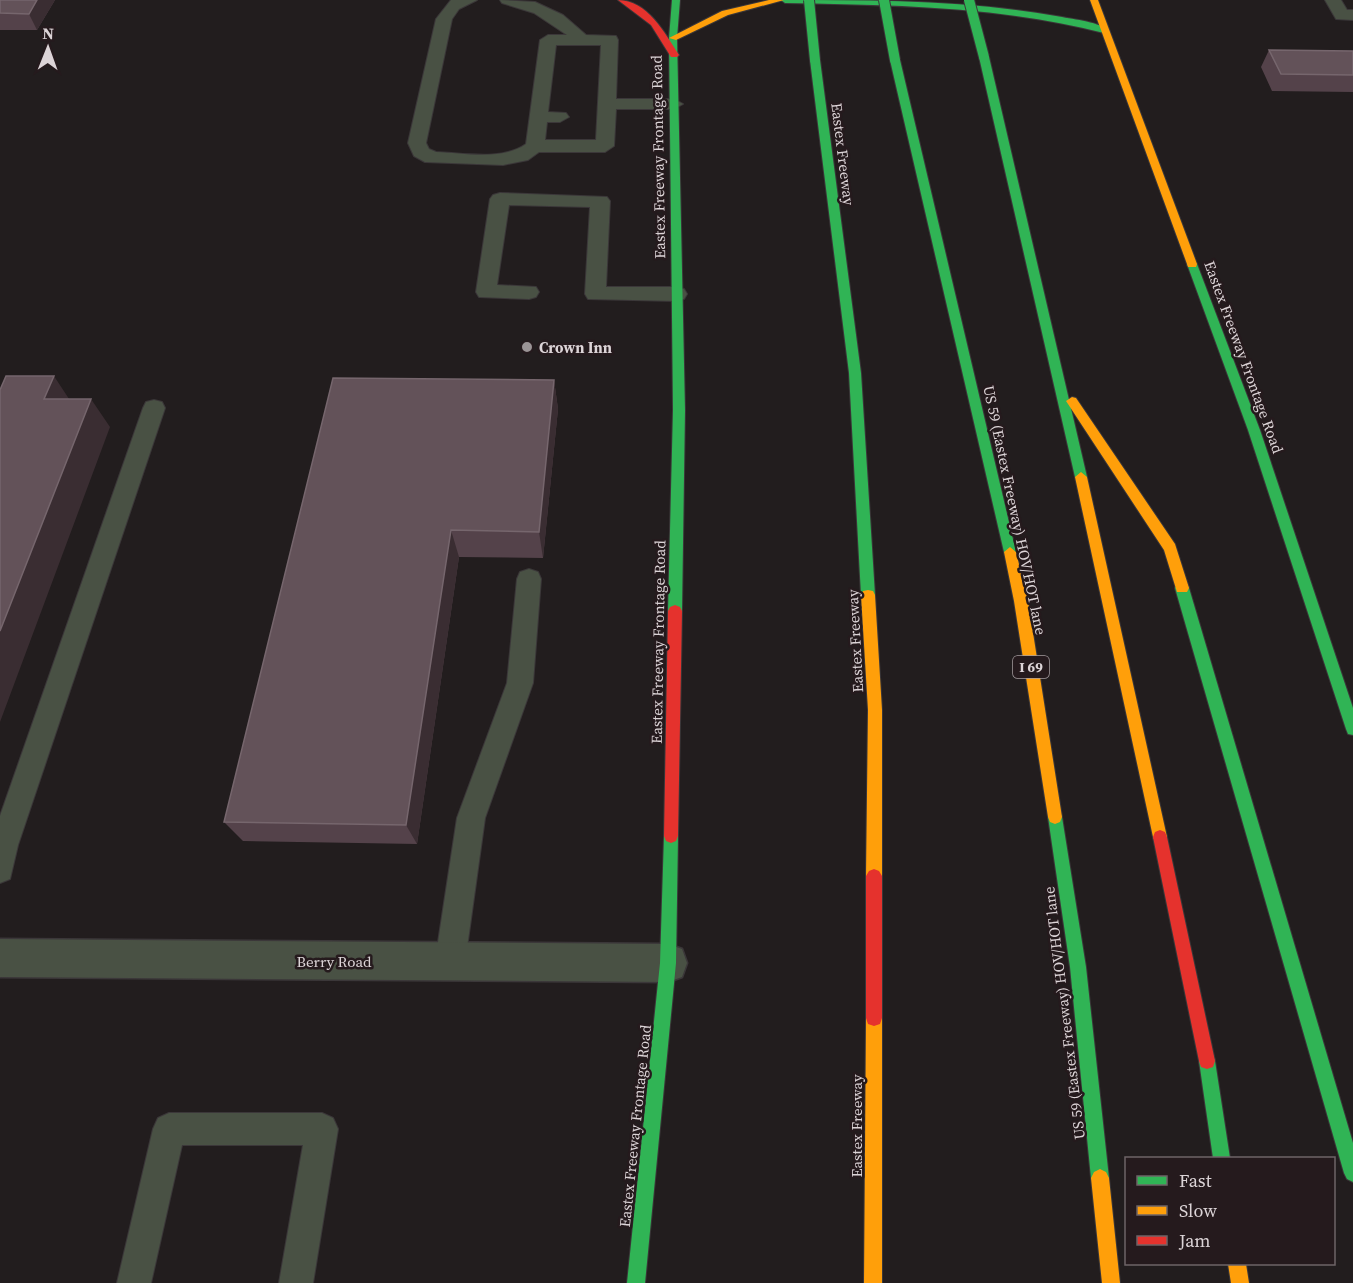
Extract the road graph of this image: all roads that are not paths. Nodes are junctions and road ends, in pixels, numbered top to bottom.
1 (469, 0) edge
2 (508, 0) edge
3 (621, 0) edge
4 (676, 0) edge
5 (780, 0) edge
6 (785, 0) edge
7 (809, 0) edge
8 (884, 0) edge
9 (969, 0) edge
10 (1094, 0) edge
11 (1332, 0) edge
12 (1114, 10) dead end
13 (1353, 15) edge
14 (1104, 30) junction
15 (674, 38) junction
16 (581, 40) junction
17 (674, 55) junction
18 (545, 63) junction
19 (566, 64) dead end
20 (542, 90) junction
21 (562, 90) dead end
22 (603, 104) junction
23 (674, 104) junction
24 (538, 117) junction
25 (560, 117) dead end
26 (535, 146) junction
27 (529, 292) dead end
28 (572, 293) dead end
29 (595, 294) junction
30 (677, 294) junction
31 (1061, 385) junction
32 (154, 408) dead end
33 (529, 579) dead end
34 (1353, 729) edge
35 (0, 869) edge
36 (0, 958) edge
37 (450, 962) junction
38 (668, 963) junction
39 (1222, 1157) edge
40 (1353, 1173) edge
41 (1238, 1265) edge
42 (134, 1283) edge
43 (296, 1283) edge
44 (636, 1283) edge
45 (873, 1283) edge
46 (1111, 1283) edge
47 (1240, 1283) edge

1 - 26 lane
2 - 16 lane
3 - 17 main road
4 - 15 main road, Eastex Freeway Frontage Road
5 - 15 main road
6 - 14 main road
7 - 45 main road, Eastex Freeway, bridge
8 - 46 main road, US 59 (Eastex Freeway) HOV/HOT lane / I 69, bridge
9 - 31 main road, bridge
10 - 14 main road, Eastex Freeway Frontage Road
11 - 13 lane
12 - 14 main road
14 - 34 main road, Eastex Freeway Frontage Road
15 - 17 main road, Eastex Freeway Frontage Road
16 - 18 lane
16 - 22 lane
17 - 23 main road, Eastex Freeway Frontage Road
18 - 19 lane
18 - 20 lane
20 - 21 lane
20 - 24 lane
22 - 23 lane
22 - 26 lane
23 - 30 main road, Eastex Freeway Frontage Road
24 - 25 lane
24 - 26 lane
27 - 29 lane
28 - 29 lane
29 - 30 lane
30 - 38 main road, Eastex Freeway Frontage Road
31 - 39 main road
31 - 40 main road
32 - 35 lane
33 - 37 lane
36 - 37 street, Berry Road
37 - 38 street, Berry Road
38 - 44 main road, Eastex Freeway Frontage Road
41 - 47 main road
42 - 43 lane

